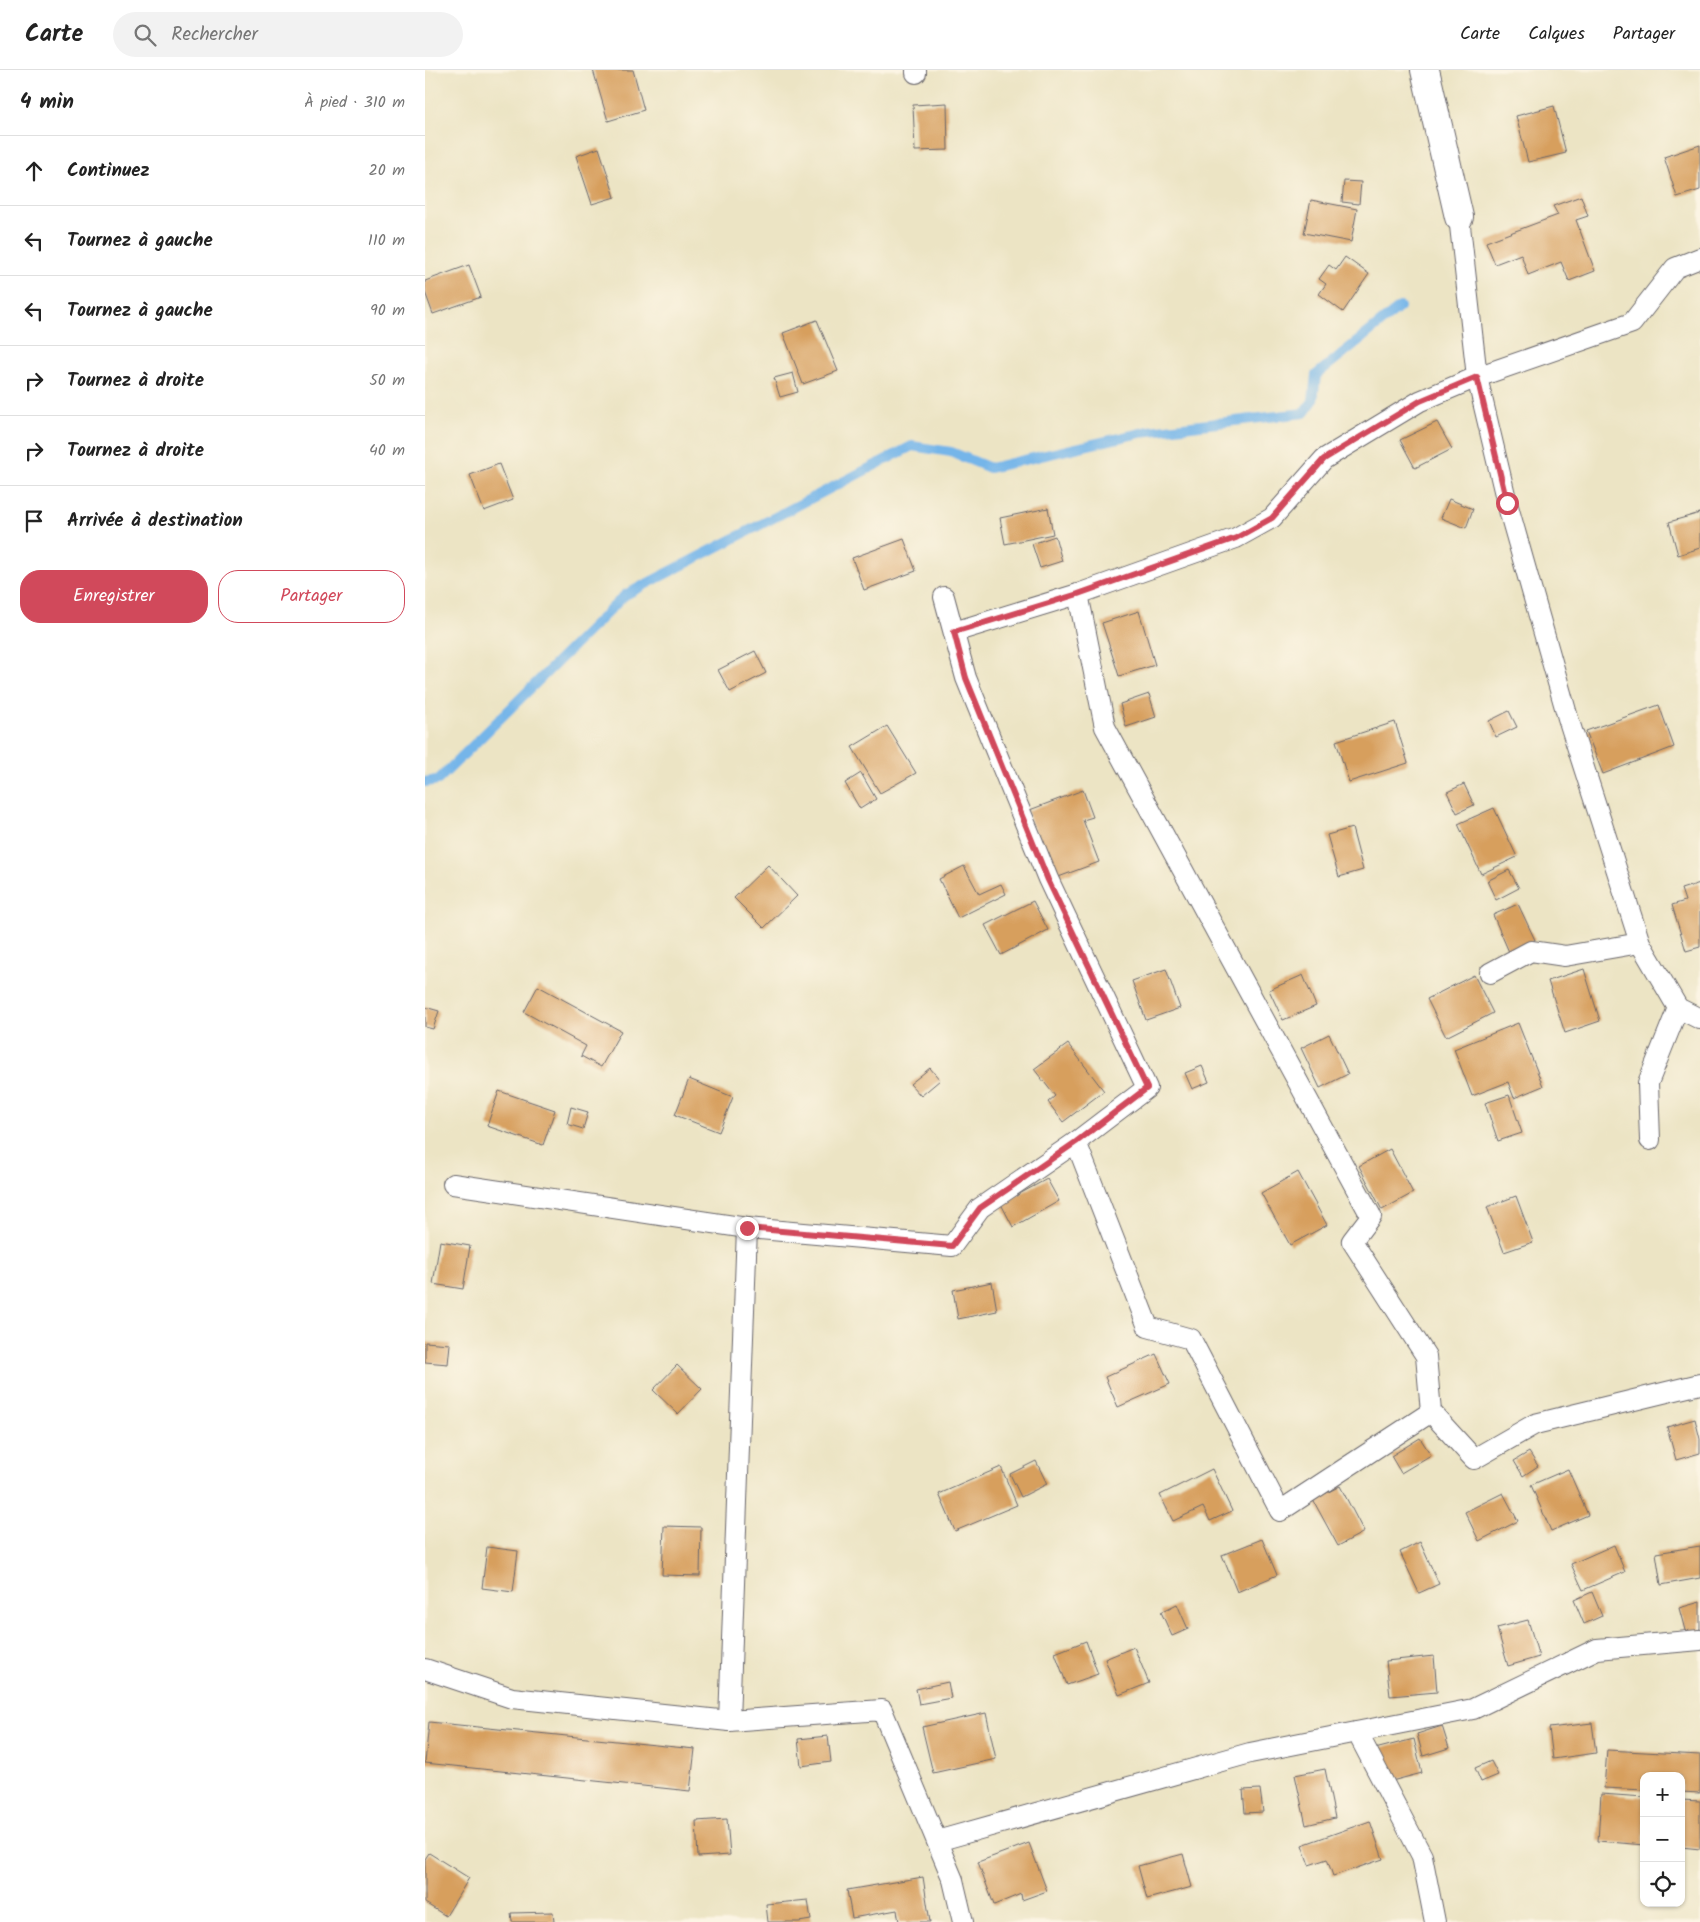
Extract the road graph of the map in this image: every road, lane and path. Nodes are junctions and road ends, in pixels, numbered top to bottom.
1 (1425, 70) edge
2 (1459, 217) joint
3 (1700, 258) edge
4 (1477, 377) junction
5 (1078, 594) junction
6 (944, 597) dead end
7 (954, 632) junction
8 (1640, 943) junction
9 (1490, 973) dead end
10 (1679, 1008) junction
11 (1700, 1019) edge
12 (1651, 1140) dead end
13 (1076, 1142) junction
14 (453, 1184) dead end
15 (747, 1228) junction
16 (1700, 1384) edge
17 (1431, 1412) junction
18 (1700, 1640) edge
19 (425, 1669) edge
20 (729, 1720) junction
21 (1357, 1732) junction
22 (937, 1840) junction
23 (963, 1922) edge
24 (1435, 1922) edge

1 - 2 street
2 - 4 lane
3 - 4 lane
4 - 5 lane
4 - 8 lane
5 - 7 lane
5 - 17 lane
6 - 7 lane
7 - 13 lane
8 - 9 lane
8 - 10 lane
10 - 11 lane
10 - 12 lane
13 - 15 lane
13 - 17 lane
14 - 15 lane
15 - 20 lane
16 - 17 lane
18 - 21 lane
19 - 20 lane
20 - 22 lane
21 - 22 lane
21 - 24 lane
22 - 23 lane

